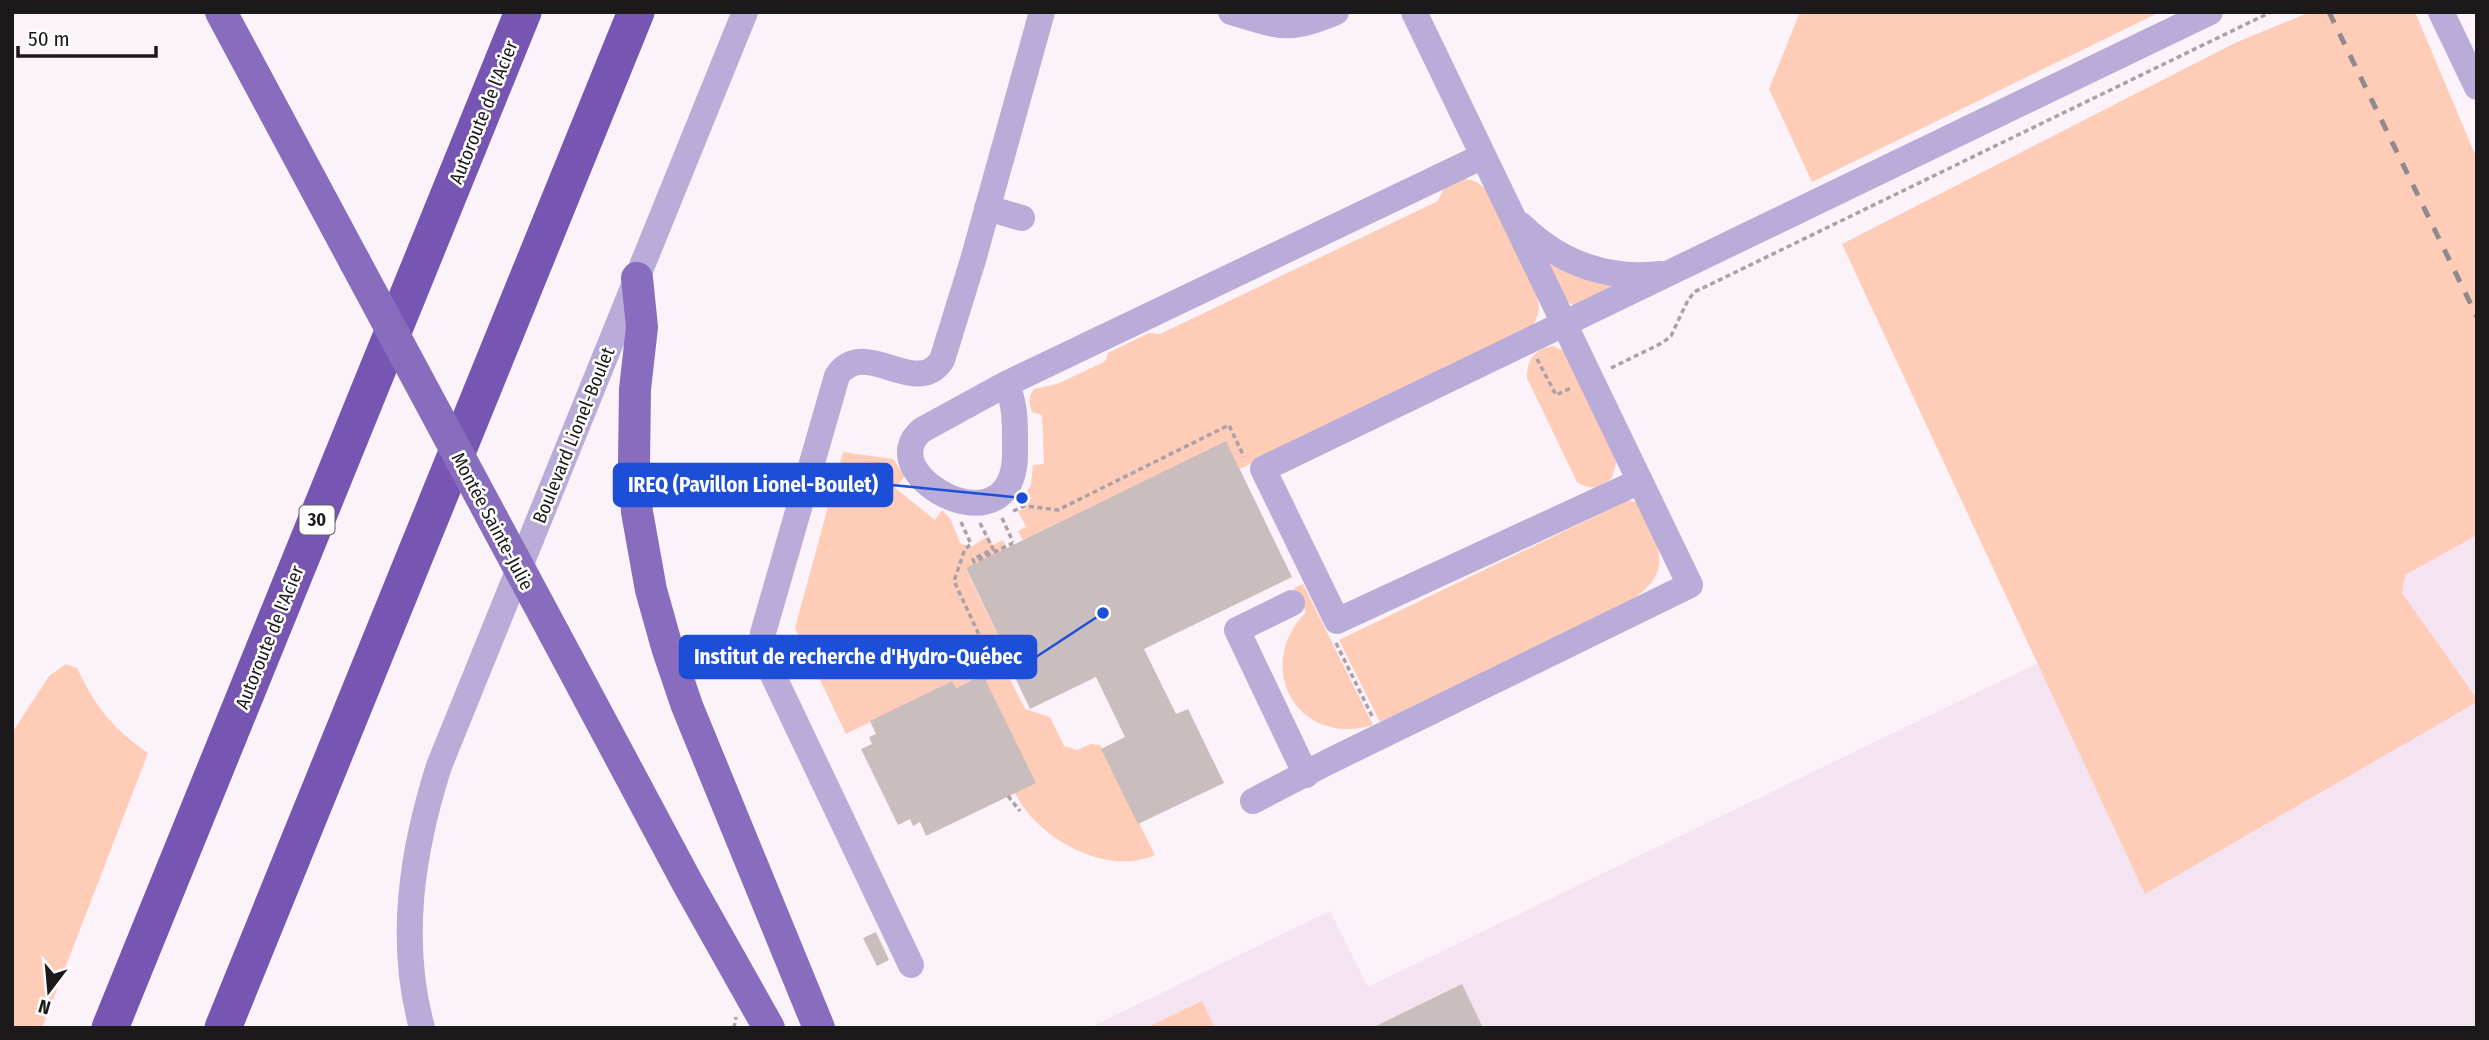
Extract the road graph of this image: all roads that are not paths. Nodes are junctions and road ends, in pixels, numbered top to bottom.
1 (221, 12) edge
2 (523, 12) edge
3 (636, 12) edge
4 (745, 12) edge
5 (1042, 12) edge
6 (1231, 12) edge
7 (1336, 12) edge
8 (1414, 12) edge
9 (2190, 12) edge
10 (2210, 12) edge
11 (2441, 12) edge
12 (2171, 32) junction
13 (2477, 87) edge
14 (1483, 156) junction
15 (987, 208) junction
16 (1022, 218) dead end
17 (1515, 219) junction
18 (1673, 272) junction
19 (637, 278) junction
20 (1564, 325) junction
21 (1006, 384) junction
22 (1640, 481) junction
23 (1292, 603) dead end
24 (1306, 775) junction
25 (1252, 801) dead end
26 (911, 965) dead end
27 (754, 1020) edge
28 (110, 1028) edge
29 (223, 1028) edge
30 (422, 1028) edge
31 (819, 1028) edge

1 - 27 main road, Montée Sainte-Julie, bridge
2 - 28 highway, Autoroute de l'Acier / 30
3 - 29 highway
4 - 19 street, Boulevard Lionel-Boulet
5 - 15 street
6 - 7 street
8 - 14 street
9 - 12 street
10 - 12 street
11 - 13 street
12 - 18 street
14 - 17 street
14 - 21 street
15 - 16 street
15 - 26 street
17 - 18 street
17 - 20 street
18 - 20 street
19 - 30 street, Boulevard Lionel-Boulet
19 - 31 main road
20 - 22 street
20 - 22 street
21 - 21 street
22 - 24 street
23 - 24 street
24 - 25 street

